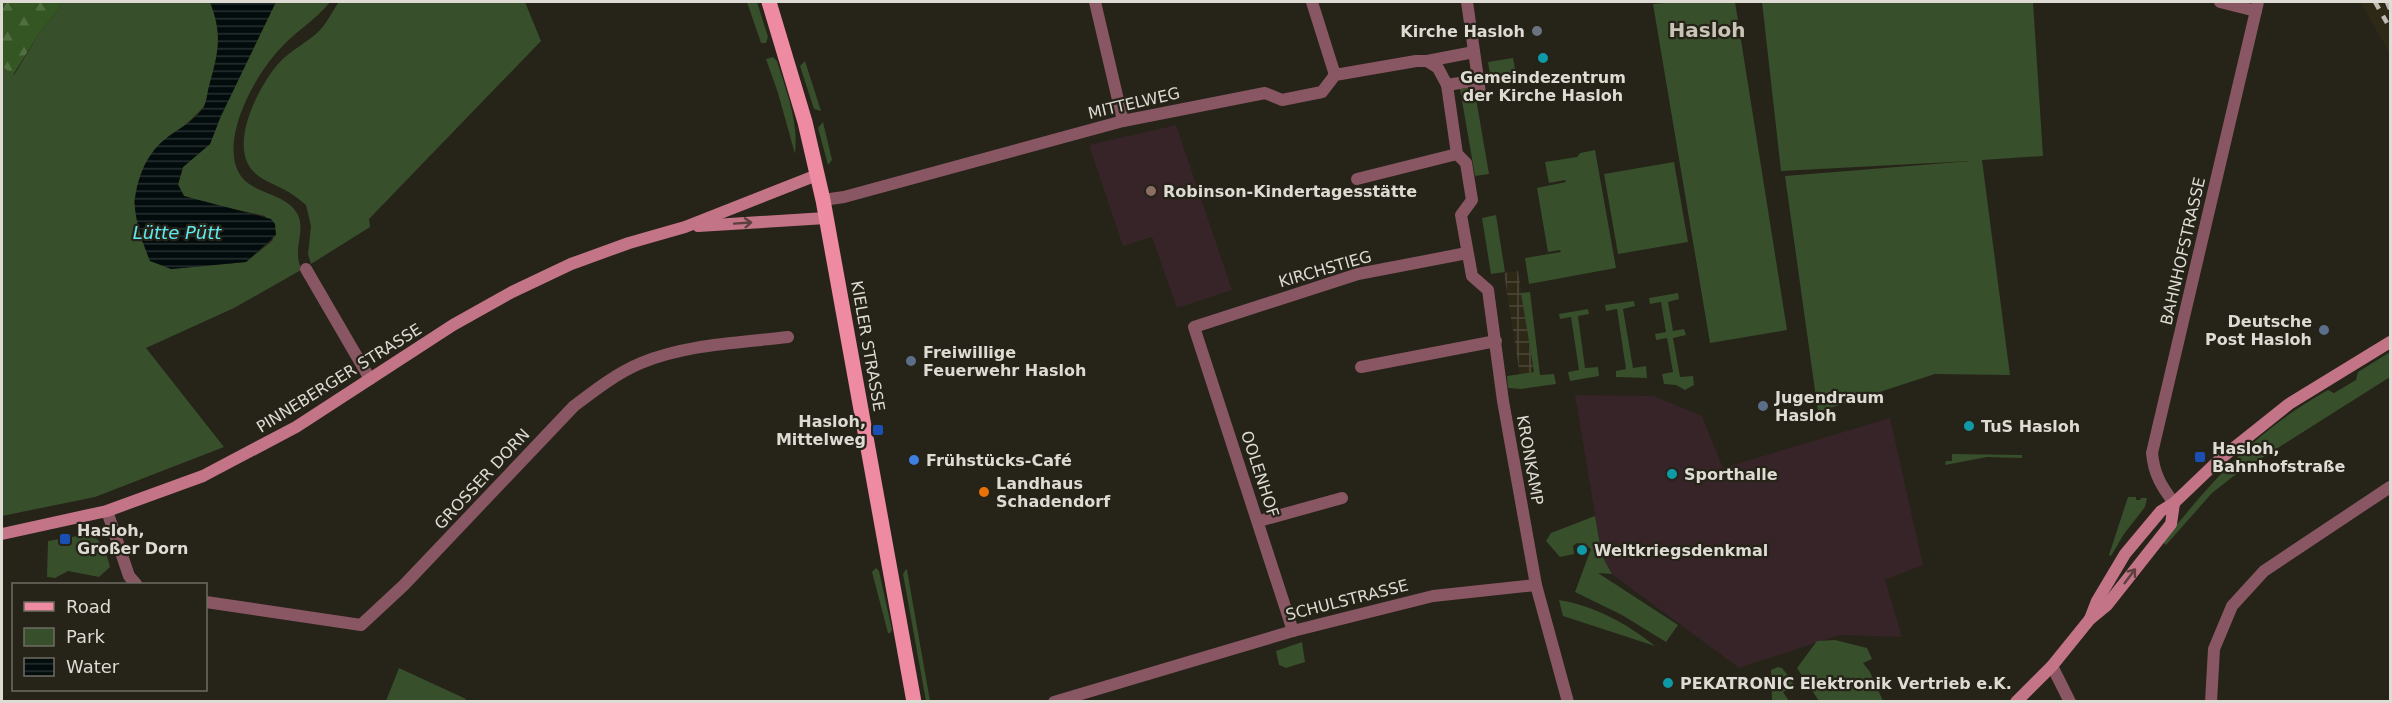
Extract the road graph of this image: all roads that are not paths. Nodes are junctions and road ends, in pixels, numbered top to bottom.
1 (769, 2) edge
2 (1095, 2) edge
3 (1312, 2) edge
4 (1467, 2) edge
5 (2220, 2) edge
6 (2257, 6) edge
7 (1474, 52) junction
8 (1427, 61) junction
9 (1335, 75) junction
10 (1445, 80) junction
11 (1478, 80) junction
12 (1480, 93) dead end
13 (1123, 121) junction
14 (1457, 154) junction
15 (817, 175) junction
16 (1357, 179) dead end
17 (823, 200) junction
18 (826, 218) junction
19 (685, 227) junction
20 (1467, 253) junction
21 (306, 269) dead end
22 (1194, 327) joint
23 (788, 337) dead end
24 (1496, 341) junction
25 (2391, 342) edge
26 (1361, 367) dead end
27 (370, 379) junction
28 (2391, 487) edge
29 (1342, 498) dead end
30 (2174, 503) junction
31 (108, 511) junction
32 (1258, 521) junction
33 (2, 534) edge
34 (134, 583) edge
35 (1536, 585) junction
36 (207, 602) edge
37 (1293, 631) junction
38 (2052, 666) junction
39 (914, 702) edge
40 (1054, 702) edge
41 (1568, 702) edge
42 (2016, 702) edge
43 (2070, 702) edge
44 (2211, 702) edge

1 - 15 main road, KIELER STRASSE
2 - 13 street
3 - 9 street
4 - 7 street
5 - 6 street
6 - 30 street, BAHNHOFSTRASSE
7 - 8 street
7 - 11 street
8 - 9 street
8 - 10 street
9 - 13 street, MITTELWEG
10 - 11 street
10 - 14 street, KRONKAMP
11 - 12 street
13 - 17 street, MITTELWEG
14 - 16 street
14 - 20 street, KRONKAMP
15 - 17 main road, KIELER STRASSE
15 - 19 main road, PINNEBERGER STRASSE
17 - 18 main road, KIELER STRASSE
19 -> 18 main road, PINNEBERGER STRASSE
18 - 39 main road, KIELER STRASSE
19 - 27 main road, PINNEBERGER STRASSE
20 - 22 street, KIRCHSTIEG
20 - 24 street, KRONKAMP
21 - 27 street
22 - 32 street, OOLENHOF
23 - 36 street, GROSSER DORN
24 - 26 street
24 - 35 street, KRONKAMP
25 - 30 main road
27 - 31 main road, PINNEBERGER STRASSE
28 - 44 street
29 - 32 street
30 - 38 main road
31 - 33 main road, PINNEBERGER STRASSE
31 - 34 street
32 - 37 street, OOLENHOF
35 - 37 street, SCHULSTRASSE
35 - 41 street
37 - 40 street, SCHULSTRASSE
38 - 42 main road
38 - 43 street

